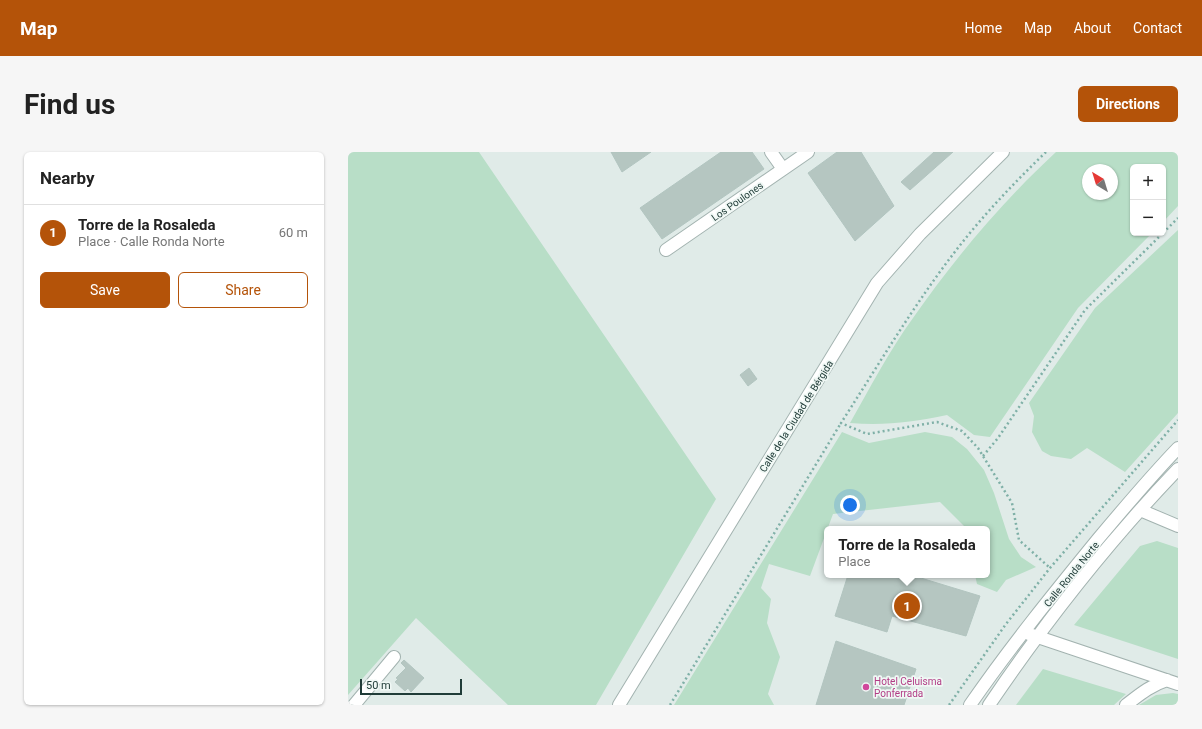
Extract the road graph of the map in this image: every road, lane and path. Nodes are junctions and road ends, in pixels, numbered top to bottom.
1 (771, 152) edge
2 (808, 152) edge
3 (1003, 152) edge
4 (1046, 152) edge
5 (783, 170) junction
6 (1178, 218) edge
7 (1166, 230) edge
8 (1160, 236) edge
9 (666, 250) dead end
10 (1178, 420) edge
11 (841, 423) junction
12 (1178, 448) edge
13 (983, 456) junction
14 (1178, 469) edge
15 (1140, 510) junction
16 (1178, 526) edge
17 (1050, 568) junction
18 (1024, 631) junction
19 (1036, 637) junction
20 (394, 657) dead end
21 (1173, 682) edge
22 (354, 705) edge
23 (619, 705) edge
24 (670, 705) edge
25 (949, 705) edge
26 (970, 705) edge
27 (989, 705) edge
28 (1126, 705) edge

1 - 5 street
2 - 5 street, Los Poulones
3 - 23 street, Calle de la Ciudad de Bérgida
4 - 11 path
5 - 9 street, Los Poulones
6 - 7 path
8 - 13 path
10 - 17 path
11 - 13 path
11 - 24 path
12 - 18 street, Calle Ronda Norte
13 - 17 path
14 - 15 street, Calle Ronda Norte
15 - 16 street
15 - 19 street, Calle Ronda Norte
17 - 25 path
18 - 19 street
18 - 26 street, Calle Ronda Norte
19 - 21 street
19 - 27 street, Calle Ronda Norte
20 - 22 street
21 - 28 street

